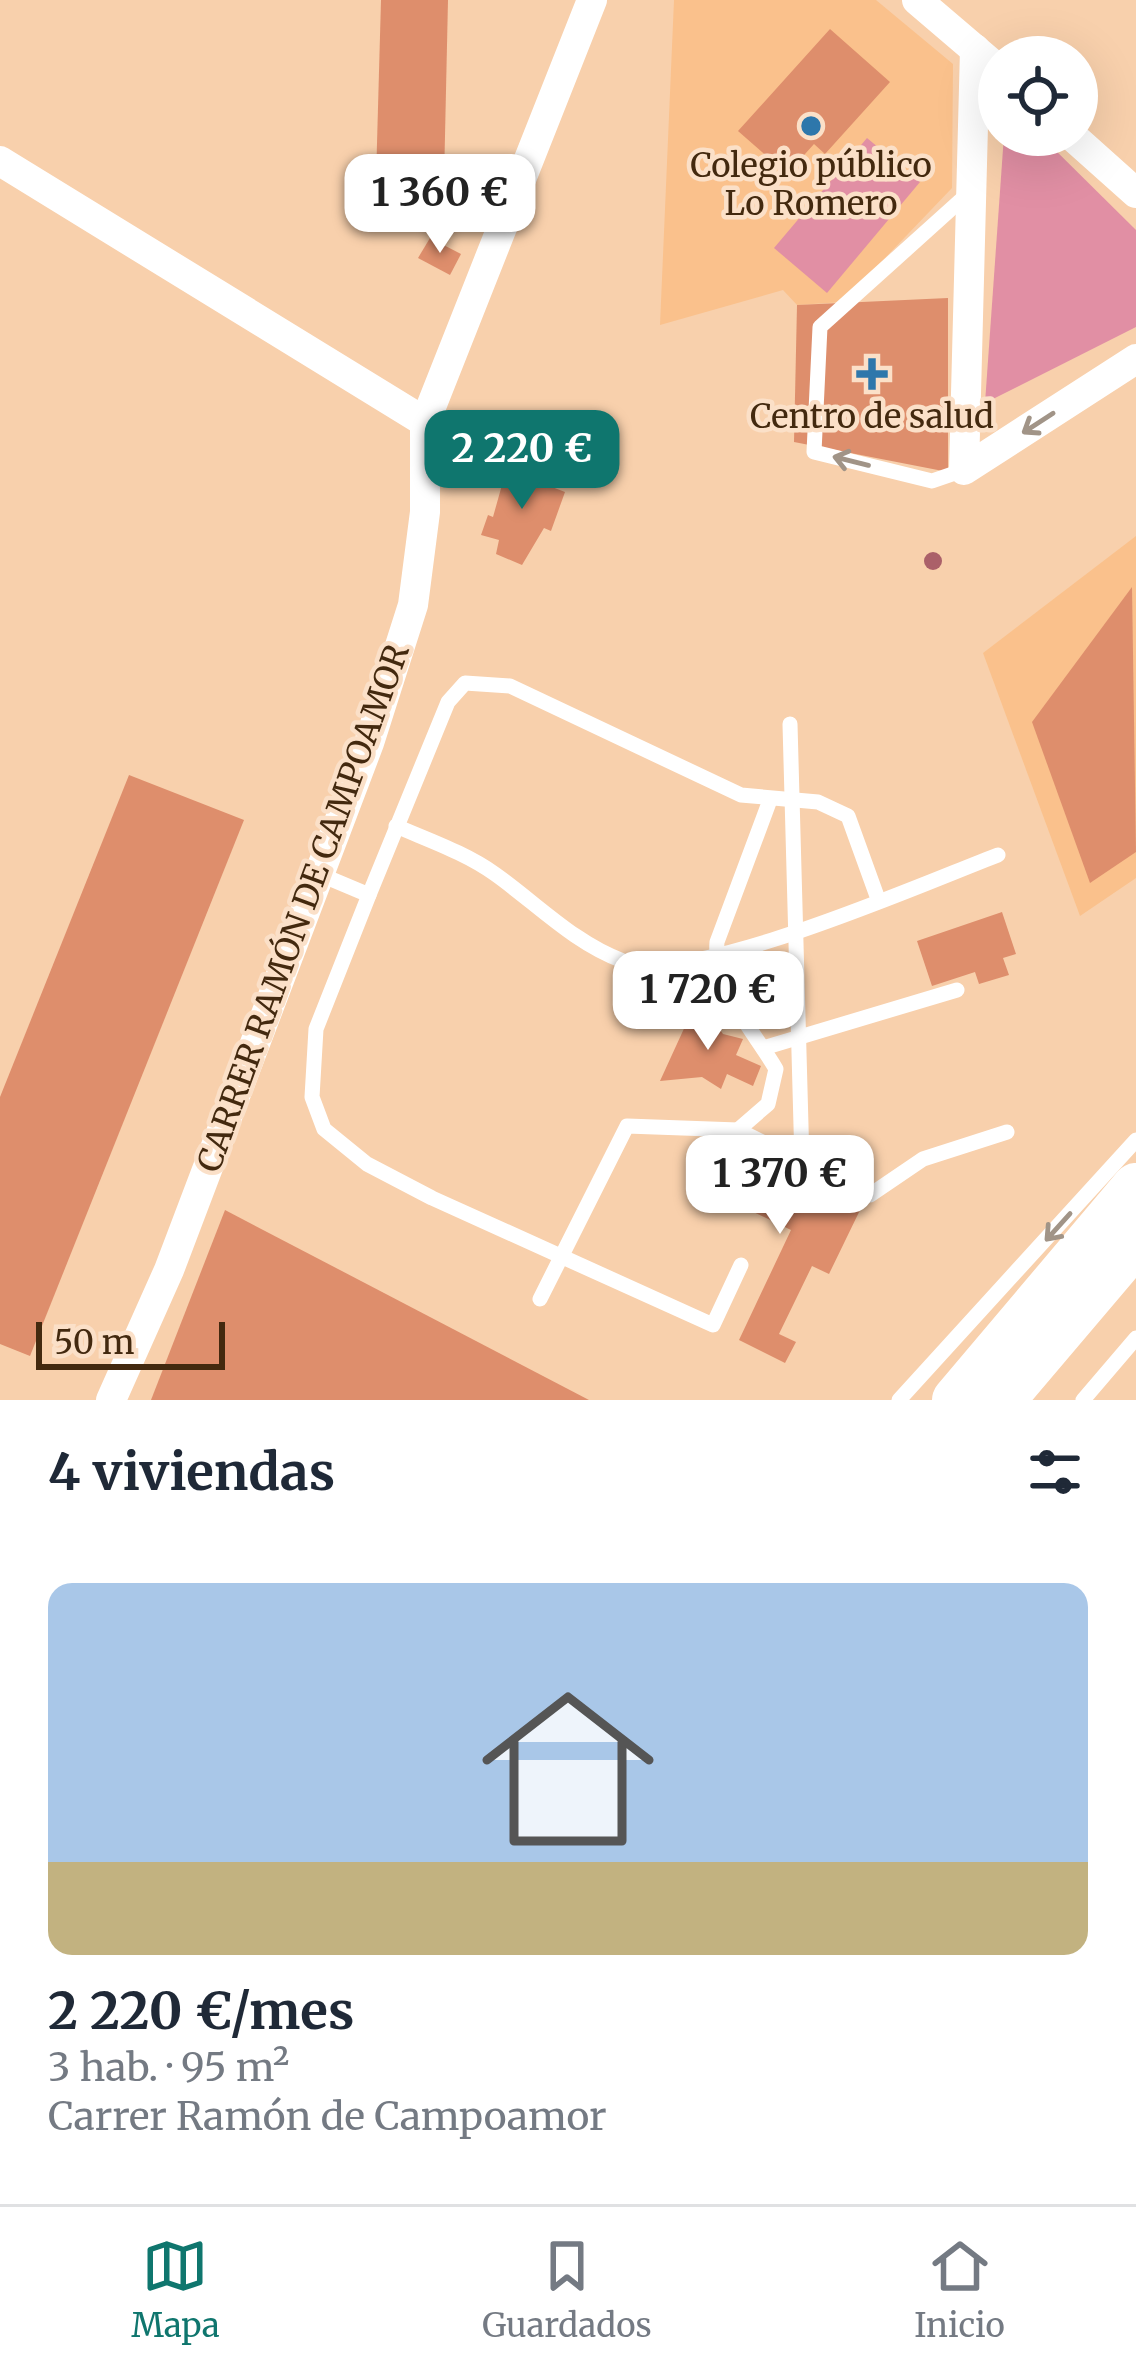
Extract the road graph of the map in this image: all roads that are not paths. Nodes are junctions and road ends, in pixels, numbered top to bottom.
1 (592, 0) edge
2 (917, 0) edge
3 (975, 49) junction
4 (978, 52) edge
5 (1095, 156) edge
6 (0, 161) edge
7 (971, 190) junction
8 (1136, 193) edge
9 (1136, 359) edge
10 (425, 422) junction
11 (964, 470) junction
12 (790, 724) dead end
13 (770, 800) junction
14 (790, 800) junction
15 (396, 826) junction
16 (998, 855) dead end
17 (319, 874) junction
18 (369, 895) junction
19 (878, 899) junction
20 (795, 932) junction
21 (716, 954) junction
22 (957, 990) dead end
23 (799, 1039) junction
24 (764, 1048) junction
25 (738, 1130) junction
26 (1007, 1132) dead end
27 (1136, 1140) edge
28 (802, 1162) junction
29 (1136, 1187) edge
30 (1136, 1241) edge
31 (561, 1256) junction
32 (742, 1264) dead end
33 (540, 1299) dead end
34 (1136, 1337) edge
35 (111, 1400) edge
36 (899, 1400) edge
37 (956, 1400) edge
38 (1001, 1400) edge
39 (1082, 1400) edge

1 - 10 street, CARRER RAMÓN DE CAMPOAMOR
2 - 3 street
3 - 4 street
3 - 7 street
5 - 8 street
6 - 10 street
7 - 11 street
11 -> 7 lane
9 -> 11 street
10 - 17 street, CARRER RAMÓN DE CAMPOAMOR
12 - 14 lane
13 - 14 lane
13 - 15 lane
13 - 21 lane
14 - 19 lane
14 - 20 lane
15 - 18 lane
15 - 21 lane
16 - 19 lane
17 - 18 lane
17 - 35 street, CARRER RAMÓN DE CAMPOAMOR
18 - 31 lane
19 - 20 lane
20 - 21 lane
20 - 23 lane
21 - 24 lane
22 - 23 lane
23 - 24 lane
23 - 28 lane
24 - 25 lane
25 - 28 lane
25 - 31 lane
26 - 28 lane
27 -> 36 lane
29 - 37 main road
30 - 38 main road
31 - 32 lane
31 - 33 lane
34 - 39 lane

